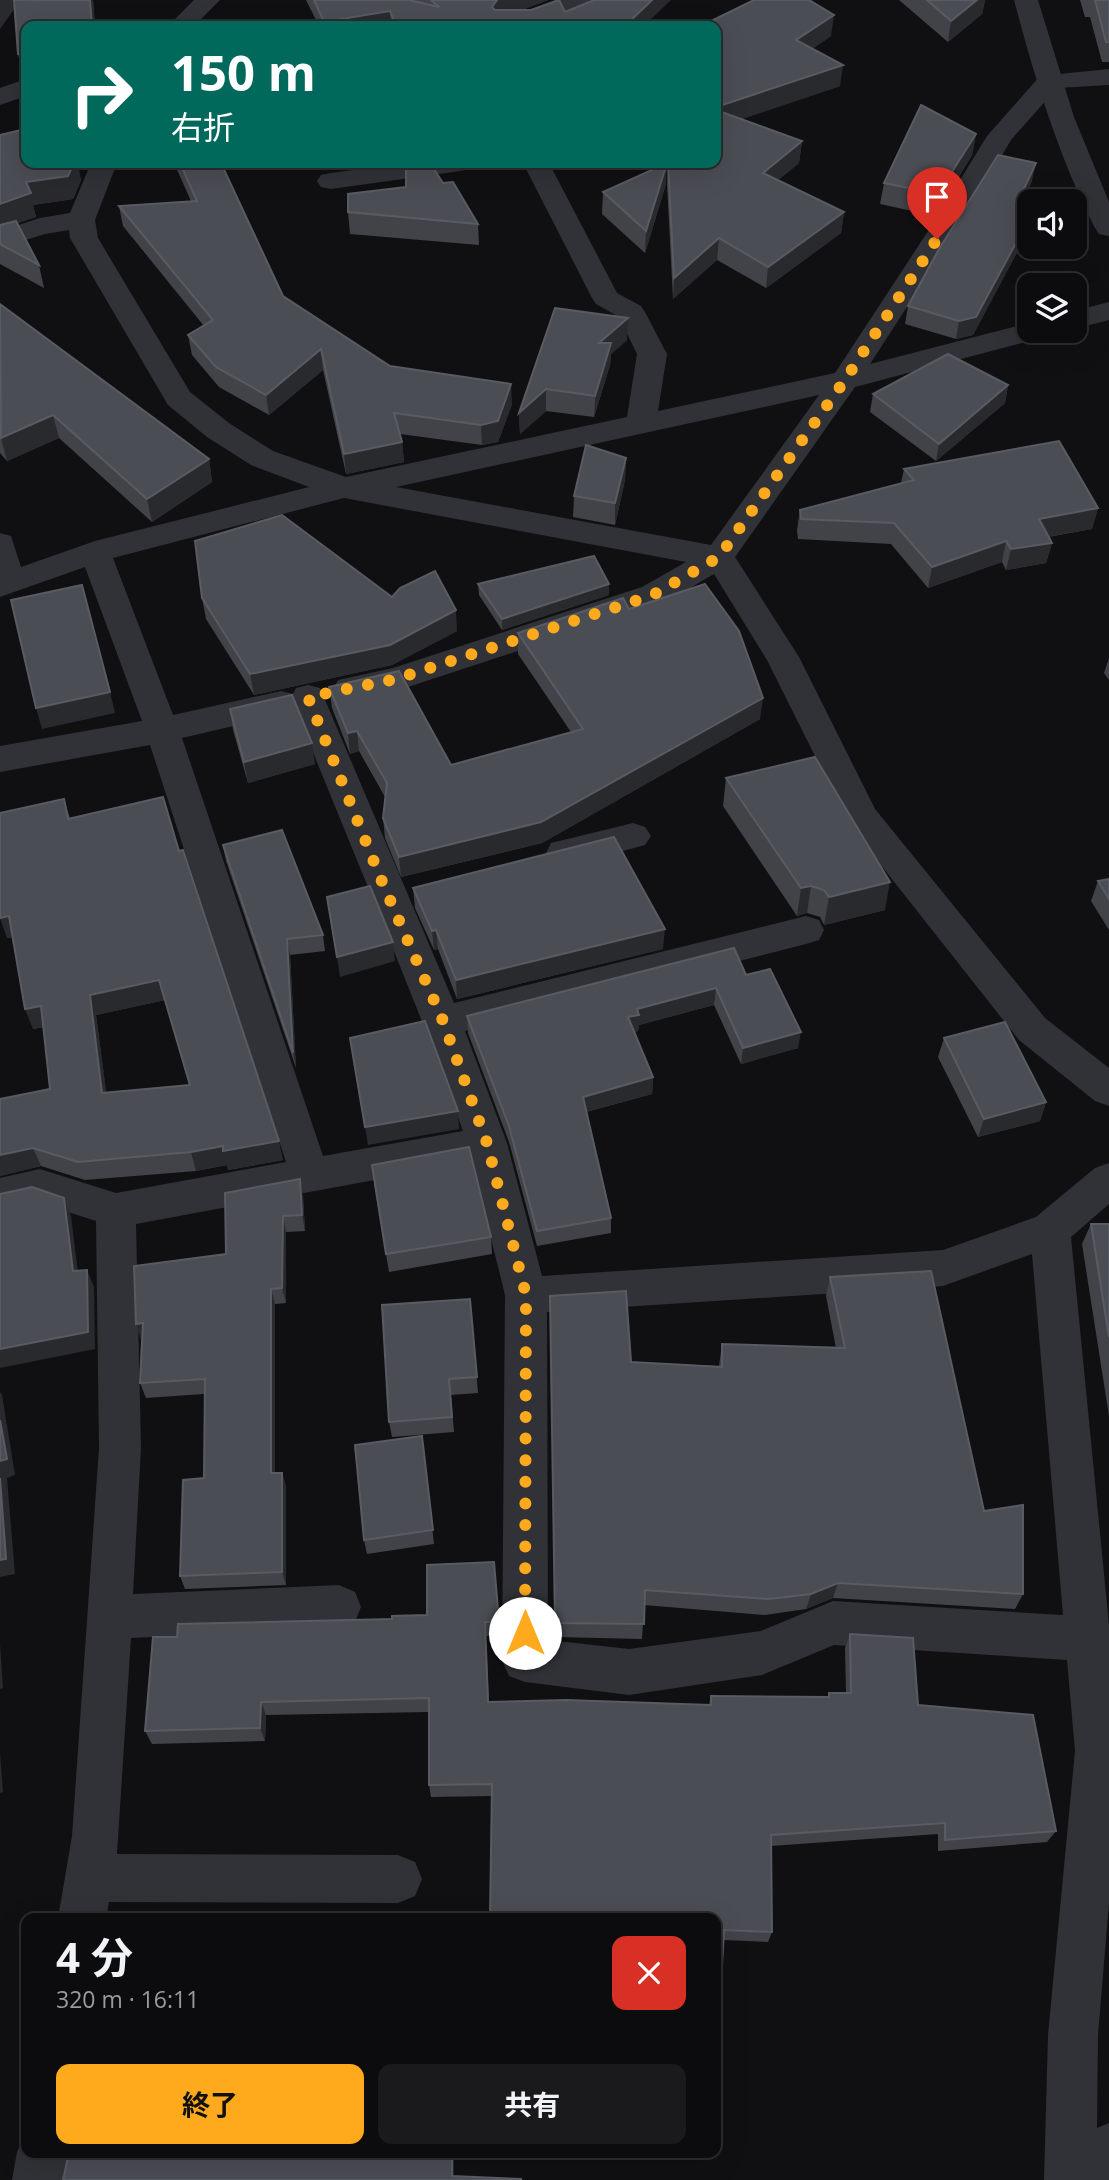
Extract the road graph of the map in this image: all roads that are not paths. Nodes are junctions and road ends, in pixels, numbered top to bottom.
1 (208, 0) edge
2 (578, 0) edge
3 (1026, 0) edge
4 (185, 21) edge
5 (521, 21) edge
6 (1109, 77) edge
7 (1049, 80) junction
8 (21, 89) edge
9 (0, 97) edge
10 (102, 168) edge
11 (424, 168) edge
12 (539, 168) edge
13 (331, 181) dead end
14 (81, 220) junction
15 (1109, 228) edge
16 (0, 240) edge
17 (1109, 311) edge
18 (1087, 317) edge
19 (1017, 335) edge
20 (845, 380) junction
21 (641, 424) junction
22 (344, 488) junction
23 (0, 544) edge
24 (95, 552) junction
25 (719, 557) junction
26 (5, 584) edge
27 (308, 697) junction
28 (162, 730) junction
29 (0, 759) edge
30 (633, 836) dead end
31 (530, 862) edge
32 (806, 930) dead end
33 (443, 1021) junction
34 (1109, 1090) edge
35 (487, 1143) junction
36 (310, 1176) junction
37 (1109, 1180) edge
38 (0, 1195) edge
39 (116, 1210) junction
40 (1050, 1230) junction
41 (526, 1295) junction
42 (340, 1607) dead end
43 (109, 1616) junction
44 (1088, 1639) junction
45 (398, 1879) dead end
46 (85, 1898) edge
47 (1109, 2149) edge
48 (42, 2158) edge
49 (38, 2180) edge
50 (1070, 2180) edge
51 (1093, 2180) edge

1 - 4 street
2 - 5 street
3 - 7 street
6 - 7 street
7 - 15 street
7 - 20 street
8 - 9 street
10 - 14 street
11 - 13 street
12 - 21 street
14 - 16 street
14 - 22 street
17 - 18 street
19 - 20 street
20 - 21 street
20 - 25 street
21 - 22 street
22 - 24 street
22 - 25 street
23 - 26 street
24 - 26 street
24 - 28 street
25 - 27 street
25 - 34 street
27 - 28 street
27 - 33 street
28 - 29 street
28 - 36 street
30 - 31 street
32 - 33 street
33 - 35 street
35 - 36 street
35 - 41 street
36 - 39 street
37 - 40 street
38 - 39 street
39 - 43 street
40 - 41 street
40 - 44 street
41 - 44 street
42 - 43 street
43 - 46 street
44 - 50 street
45 - 46 street
47 - 51 street
48 - 49 street

